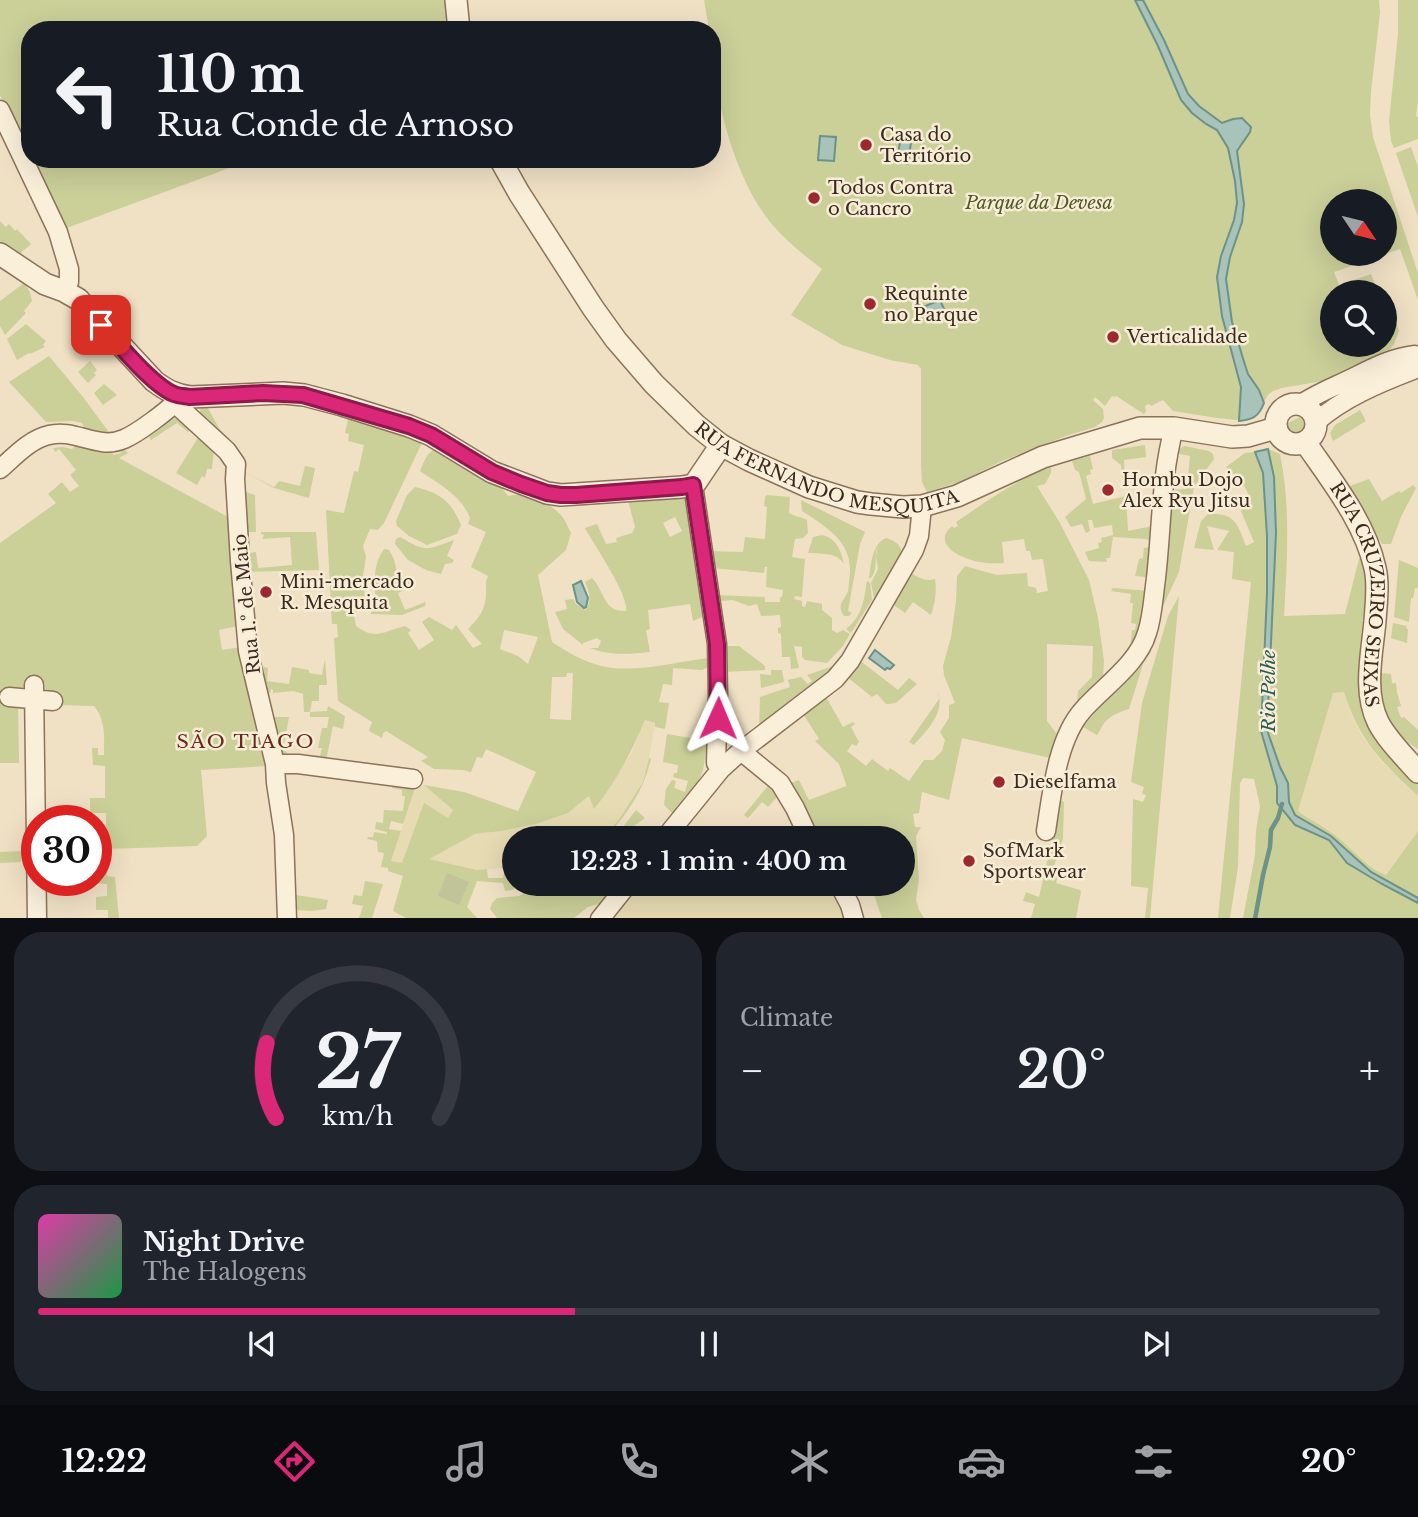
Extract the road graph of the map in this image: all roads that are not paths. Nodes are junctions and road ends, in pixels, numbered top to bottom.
1 (456, 0) edge
2 (458, 21) edge
3 (0, 110) edge
4 (21, 154) edge
5 (28, 168) edge
6 (505, 168) edge
7 (0, 254) edge
8 (64, 291) junction
9 (176, 398) junction
10 (1301, 404) junction
11 (1316, 422) junction
12 (1174, 428) junction
13 (1276, 428) junction
14 (1305, 442) junction
15 (721, 445) junction
16 (0, 469) edge
17 (693, 485) junction
18 (922, 506) junction
19 (34, 692) junction
20 (9, 697) dead end
21 (54, 701) dead end
22 (741, 751) junction
23 (1409, 755) edge
24 (275, 764) junction
25 (721, 769) junction
26 (1418, 772) edge
27 (413, 779) dead end
28 (674, 826) edge
29 (803, 826) edge
30 (1046, 831) dead end
31 (618, 896) edge
32 (845, 896) edge
33 (37, 918) edge
34 (287, 918) edge
35 (601, 918) edge
36 (854, 918) edge

1 - 2 street
3 - 4 street
5 - 8 street
6 - 15 street, RUA FERNANDO MESQUITA
7 - 8 street
8 - 9 street
9 - 16 street
9 - 17 street
9 - 24 street, Rua 1.º de Maio
10 - 11 street
10 - 11 street
10 - 13 street
11 - 14 street
12 - 13 street, RUA FERNANDO MESQUITA
12 - 18 street, RUA FERNANDO MESQUITA
12 - 30 street
13 - 14 street
14 - 23 street, RUA CRUZEIRO SEIXAS
15 - 17 street
15 - 18 street, RUA FERNANDO MESQUITA
17 - 25 street
18 - 22 street
19 - 20 street
19 - 21 street
19 - 33 street
22 - 25 street
22 - 29 street
23 - 26 street, RUA CRUZEIRO SEIXAS
24 - 27 street
24 - 34 street, Rua 1.º de Maio
25 - 28 street
31 - 35 street
32 - 36 street

